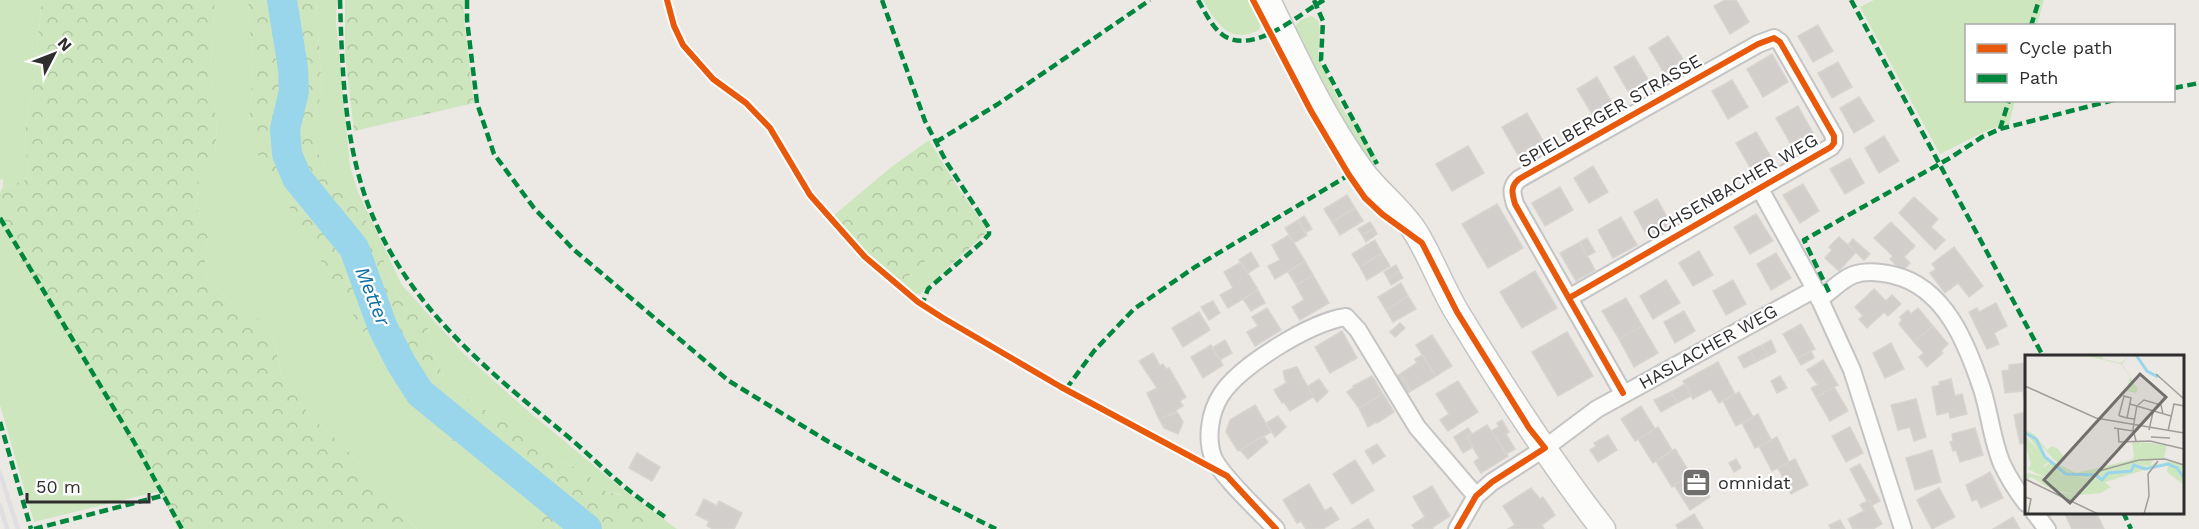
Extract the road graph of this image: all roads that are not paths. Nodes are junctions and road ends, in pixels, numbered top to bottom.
1 (1268, 0) edge
2 (1774, 38) joint
3 (1760, 189) junction
4 (1817, 294) junction
5 (1569, 298) junction
6 (1623, 393) junction
7 (1545, 448) junction
8 (1476, 496) junction
9 (2025, 502) edge
10 (2035, 514) edge
11 (1276, 529) edge
12 (1457, 529) edge
13 (1603, 529) edge
14 (1903, 529) edge
15 (2047, 529) edge

1 - 7 main road
2 - 3 street, OCHSENBACHER WEG
2 - 5 street, SPIELBERGER STRASSE
3 - 4 street
3 - 5 street, OCHSENBACHER WEG
4 - 6 street, HASLACHER WEG
4 - 9 street, HASLACHER WEG
4 - 14 street
5 - 6 street, SPIELBERGER STRASSE
6 - 7 street, HASLACHER WEG
7 - 8 street, HASLACHER WEG
7 - 13 main road
8 - 11 street
8 - 12 street
10 - 15 street

